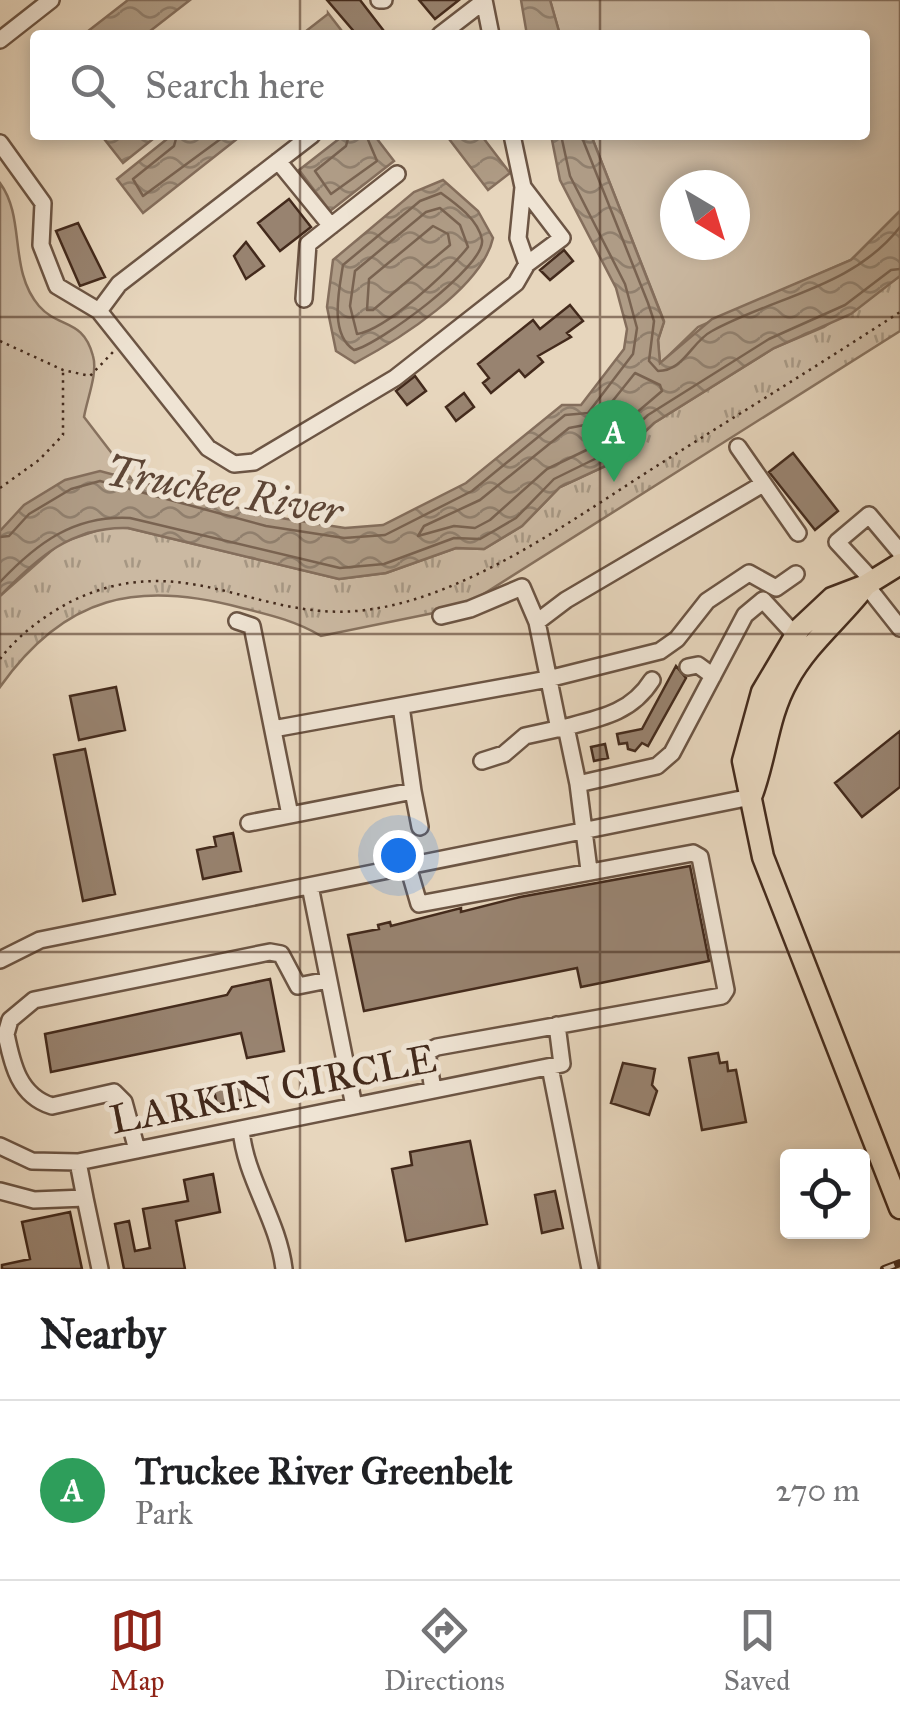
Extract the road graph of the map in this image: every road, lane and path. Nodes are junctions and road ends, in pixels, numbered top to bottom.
1 (51, 0) edge
2 (484, 0) edge
3 (446, 30) edge
4 (490, 30) edge
5 (0, 40) edge
6 (305, 140) edge
7 (513, 140) edge
8 (0, 142) edge
9 (278, 161) junction
10 (397, 174) dead end
11 (523, 187) junction
12 (330, 226) junction
13 (527, 264) junction
14 (304, 299) dead end
15 (99, 310) junction
16 (900, 312) edge
17 (0, 342) edge
18 (118, 347) dead end
19 (63, 370) junction
20 (738, 446) dead end
21 (764, 484) junction
22 (0, 488) edge
23 (798, 534) dead end
24 (900, 552) edge
25 (900, 564) edge
26 (796, 574) dead end
27 (870, 583) junction
28 (441, 616) dead end
29 (237, 622) dead end
30 (537, 622) junction
31 (900, 628) edge
32 (795, 635) junction
33 (660, 651) junction
34 (0, 659) edge
35 (713, 676) junction
36 (548, 679) junction
37 (652, 680) dead end
38 (401, 706) junction
39 (562, 728) junction
40 (273, 729) junction
41 (482, 761) dead end
42 (578, 784) junction
43 (414, 791) junction
44 (751, 797) junction
45 (290, 815) junction
46 (249, 824) dead end
47 (420, 827) dead end
48 (583, 831) junction
49 (408, 866) junction
50 (590, 870) junction
51 (310, 886) junction
52 (0, 960) edge
53 (328, 980) junction
54 (557, 1026) junction
55 (556, 1065) junction
56 (433, 1090) junction
57 (354, 1106) junction
58 (241, 1129) junction
59 (0, 1146) edge
60 (138, 1150) junction
61 (78, 1162) junction
62 (0, 1191) edge
63 (85, 1198) junction
64 (900, 1207) edge
65 (100, 1269) edge
66 (284, 1269) edge
67 (590, 1269) edge

1 - 5 street
2 - 3 street
2 - 4 street
6 - 9 street
7 - 11 street
8 - 15 street
9 - 12 street
9 - 15 street
10 - 12 street
11 - 13 street
11 - 13 street
12 - 14 street
13 - 15 street
16 - 34 path
17 - 19 path
18 - 19 path
19 - 22 path
20 - 21 street
21 - 23 street
21 - 30 street
24 - 27 street
25 - 27 main road
26 - 33 street
27 - 31 street
27 - 32 main road
27 - 44 main road
28 - 30 street
29 - 40 street
30 - 36 street
32 - 35 street
32 - 44 main road
33 - 35 street
33 - 36 street
35 - 42 street
36 - 38 street
36 - 39 street
37 - 39 street
38 - 40 street
38 - 43 street
39 - 41 street
39 - 42 street
40 - 45 street
42 - 48 street
43 - 45 street
43 - 47 street
44 - 48 street
44 - 64 main road
45 - 46 street
48 - 49 street
48 - 50 street
49 - 50 street
49 - 51 street
50 - 54 street
51 - 52 street
51 - 53 street
53 - 57 street
53 - 60 street
54 - 55 street
54 - 56 street
55 - 56 street, LARKIN CIRCLE
55 - 67 street
56 - 57 street, LARKIN CIRCLE
57 - 58 street, LARKIN CIRCLE
58 - 60 street, LARKIN CIRCLE
58 - 66 street
59 - 61 street, LARKIN CIRCLE
60 - 61 street, LARKIN CIRCLE
61 - 63 street
62 - 63 street
63 - 65 street

